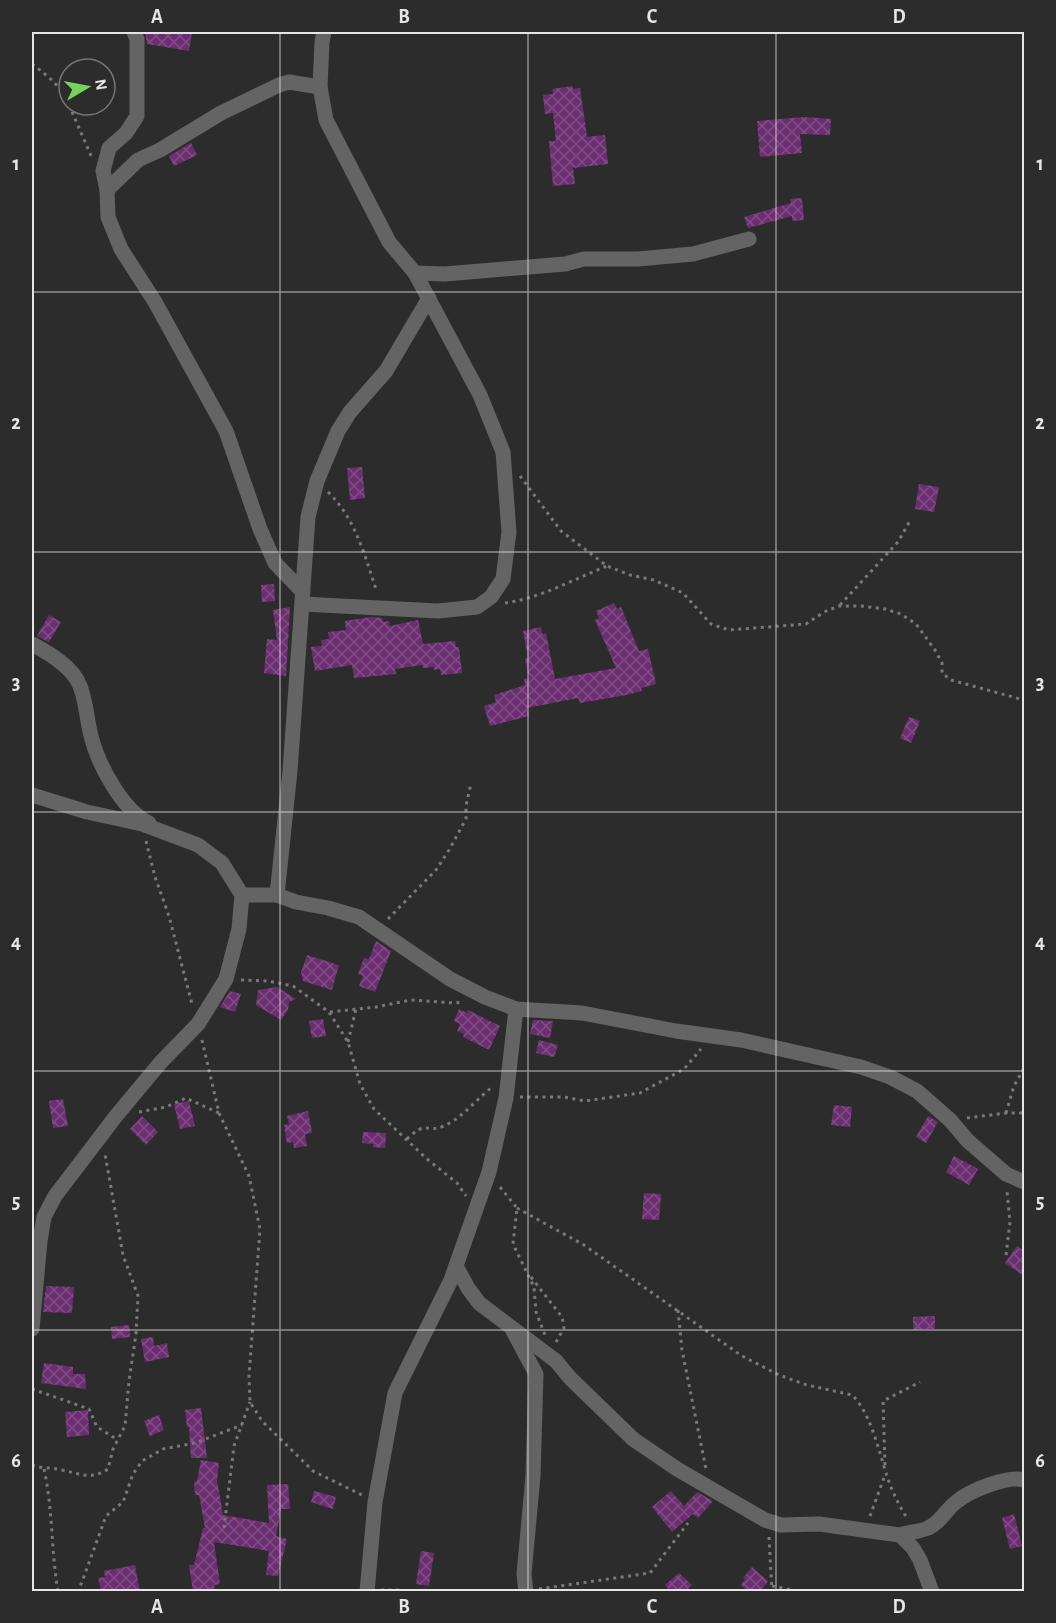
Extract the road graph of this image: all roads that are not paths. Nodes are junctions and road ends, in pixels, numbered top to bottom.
1 (134, 32) edge
2 (324, 32) edge
3 (320, 87) junction
4 (107, 190) junction
5 (749, 239) dead end
6 (415, 273) junction
7 (429, 298) junction
8 (302, 598) junction
9 (32, 644) edge
10 (32, 795) edge
11 (168, 832) junction
12 (242, 895) junction
13 (277, 895) junction
14 (516, 1009) junction
15 (1024, 1182) edge
16 (456, 1266) junction
17 (509, 1325) junction
18 (32, 1329) edge
19 (1024, 1480) edge
20 (907, 1533) junction
21 (367, 1591) edge
22 (526, 1591) edge
23 (932, 1592) edge

1 - 4 street
2 - 3 street
3 - 4 street
3 - 6 street
4 - 8 street
5 - 6 street
6 - 7 street
7 - 8 street
7 - 8 street
8 - 13 street
9 - 11 street
10 - 11 street
11 - 12 street
12 - 13 street
12 - 18 street
13 - 14 street
14 - 15 street
14 - 16 street
16 - 17 street
16 - 21 street
17 - 20 street
17 - 22 street
19 - 20 street
20 - 23 street

